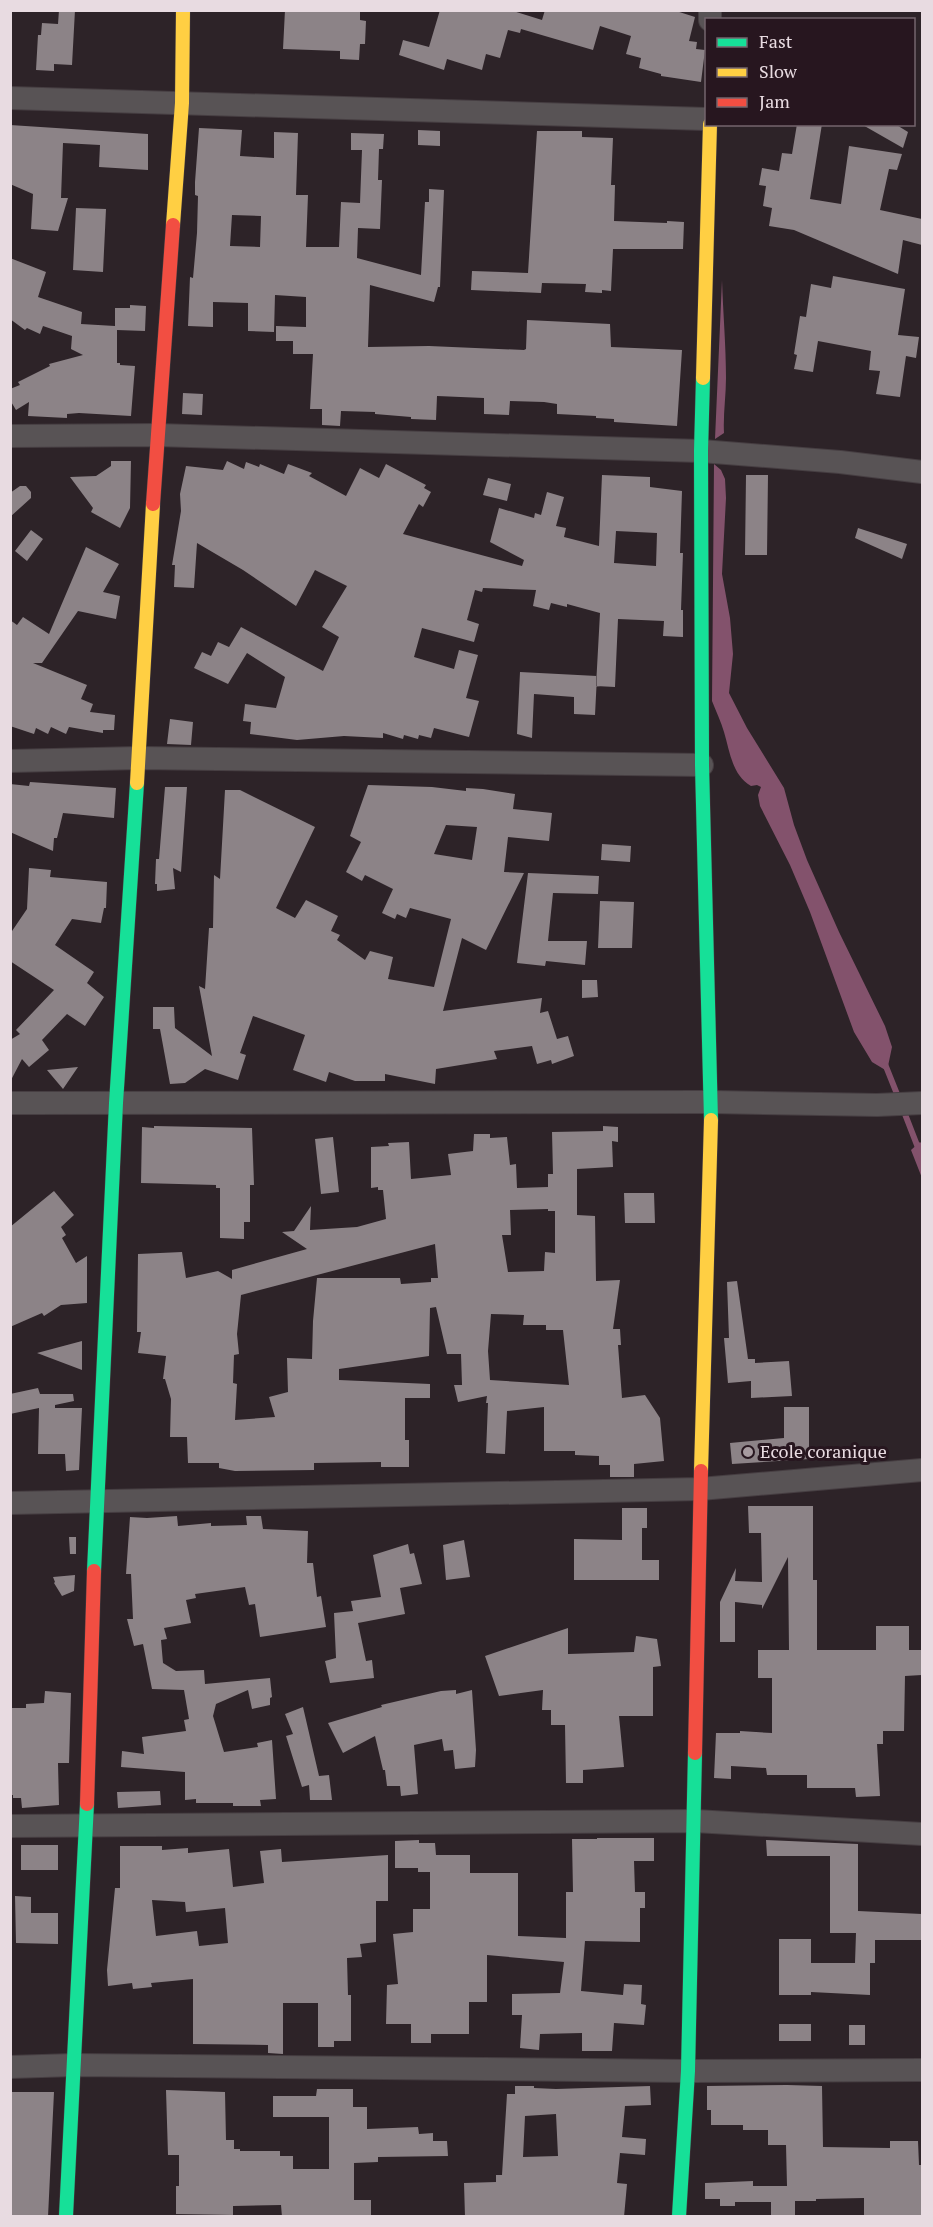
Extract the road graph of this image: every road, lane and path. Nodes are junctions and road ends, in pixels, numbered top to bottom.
1 (183, 10) edge
2 (10, 98) edge
3 (183, 103) junction
4 (705, 119) edge
5 (710, 126) edge
6 (157, 435) junction
7 (10, 436) edge
8 (701, 451) junction
9 (922, 472) edge
10 (139, 758) junction
11 (10, 761) edge
12 (702, 765) junction
13 (712, 1102) junction
14 (10, 1103) edge
15 (116, 1103) junction
16 (922, 1103) edge
17 (922, 1470) edge
18 (700, 1489) junction
19 (96, 1502) junction
20 (10, 1503) edge
21 (694, 1821) junction
22 (86, 1825) junction
23 (10, 1826) edge
24 (922, 1834) edge
25 (75, 2065) junction
26 (10, 2067) edge
27 (922, 2070) edge
28 (688, 2071) junction
29 (66, 2217) edge
30 (680, 2217) edge

1 - 3 street
2 - 3 street
3 - 4 street
3 - 6 street
5 - 8 street
6 - 7 street
6 - 8 street
6 - 10 street
8 - 9 street
8 - 12 street
10 - 11 street
10 - 12 street
10 - 15 street
12 - 13 street
13 - 15 street
13 - 16 street
13 - 18 street
14 - 15 street
15 - 19 street
17 - 18 street
18 - 19 street
18 - 21 street
19 - 20 street
19 - 22 street
21 - 22 street
21 - 24 street
21 - 28 street
22 - 23 street
22 - 25 street
25 - 26 street
25 - 28 street
25 - 29 street
27 - 28 street
28 - 30 street

